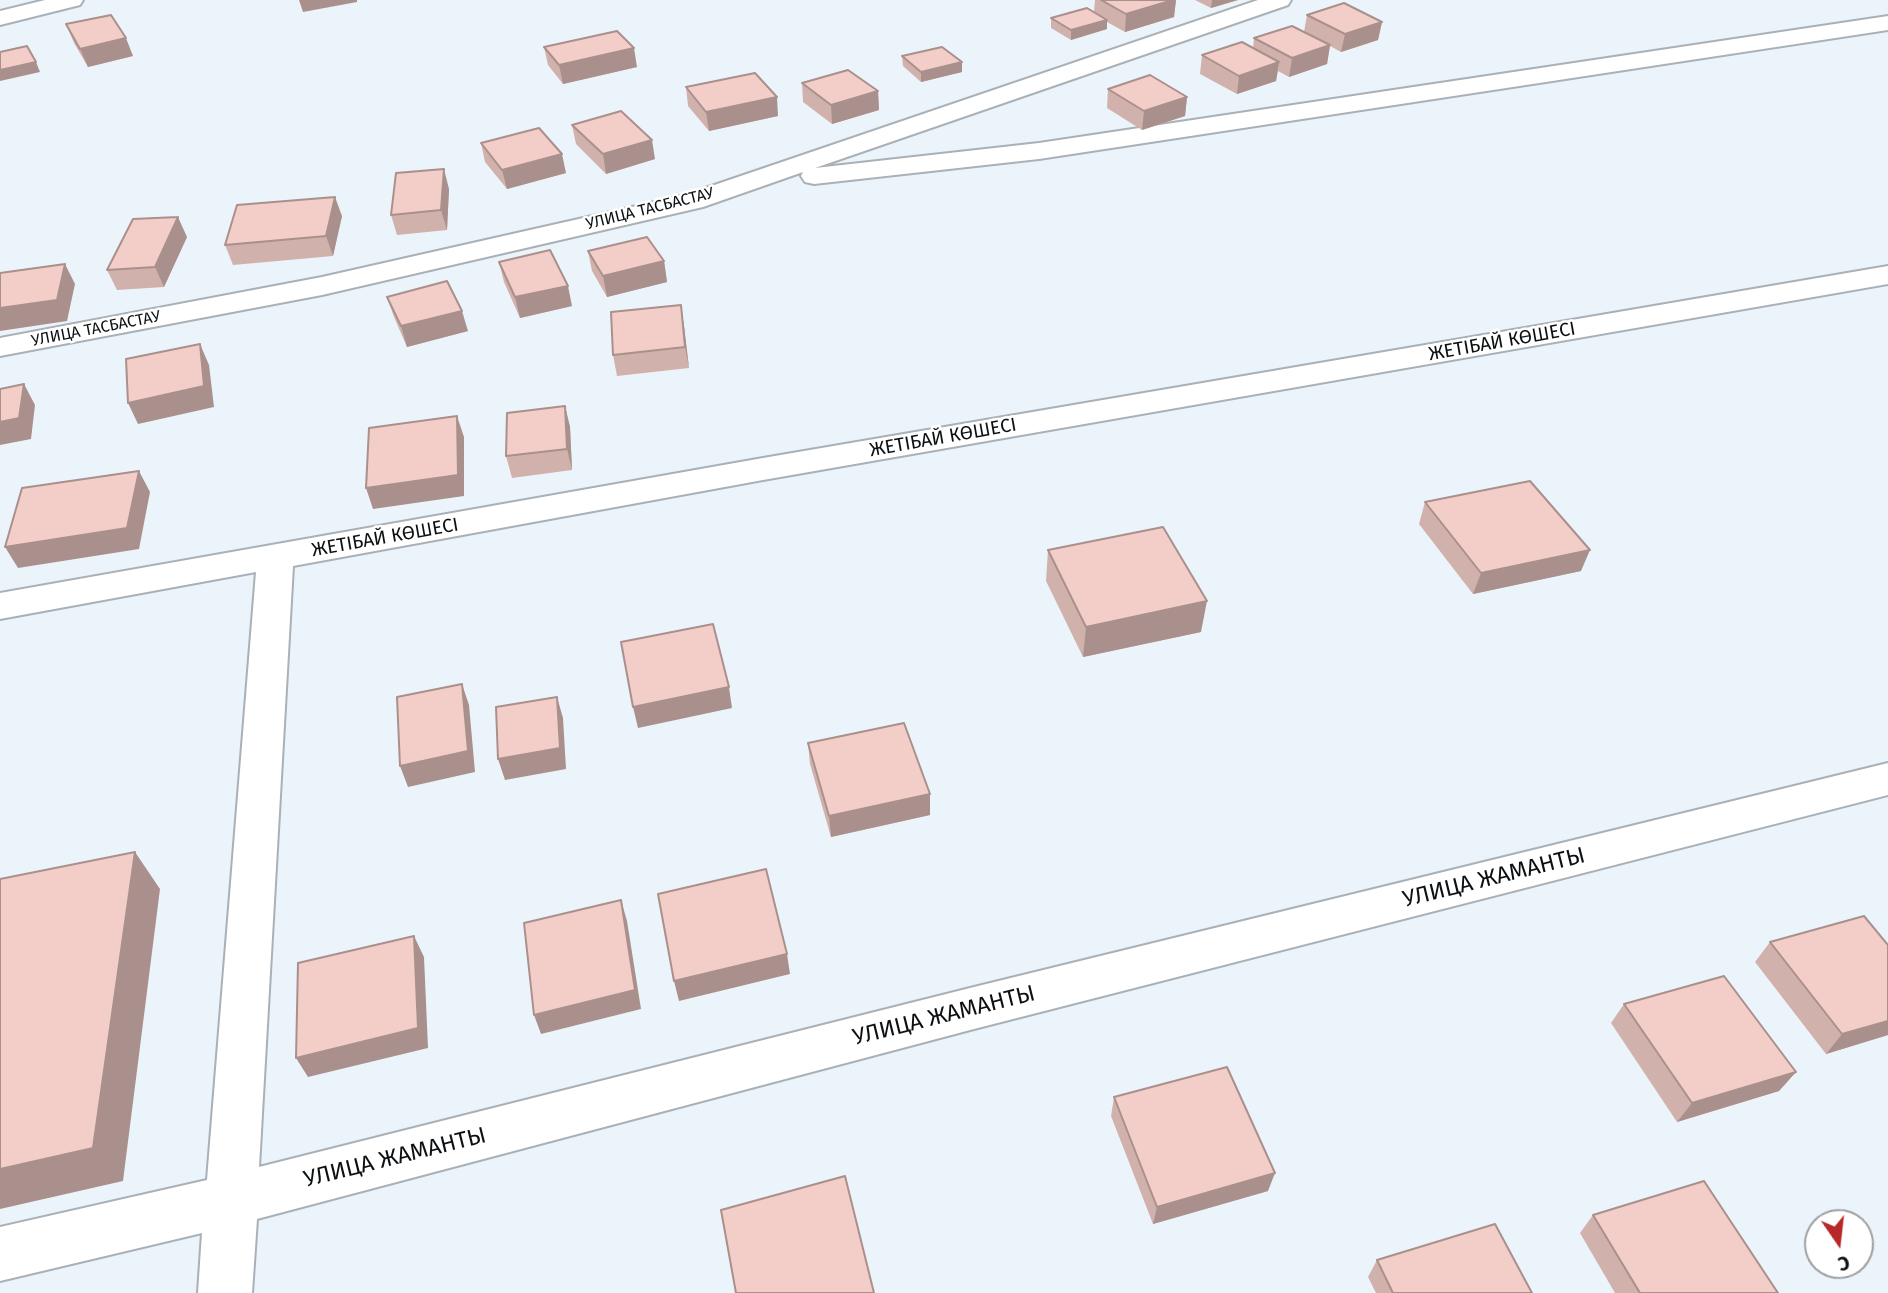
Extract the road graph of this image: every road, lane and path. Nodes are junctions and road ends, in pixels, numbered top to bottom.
1 (72, 0) edge
2 (1280, 0) edge
3 (0, 18) edge
4 (1888, 23) edge
5 (743, 184) junction
6 (1888, 275) edge
7 (0, 347) edge
8 (275, 558) junction
9 (0, 606) edge
10 (1888, 779) edge
11 (231, 1200) junction
12 (0, 1254) edge
13 (225, 1293) edge

1 - 3 street
2 - 5 street, УЛИЦА ТАСБАСТАУ
4 - 5 street
5 - 7 street, УЛИЦА ТАСБАСТАУ
6 - 8 street, ЖЕТІБАЙ КӨШЕСІ
8 - 9 street, ЖЕТІБАЙ КӨШЕСІ
8 - 11 street
10 - 11 street, УЛИЦА ЖАМАНТЫ
11 - 12 street, УЛИЦА ЖАМАНТЫ
11 - 13 street

